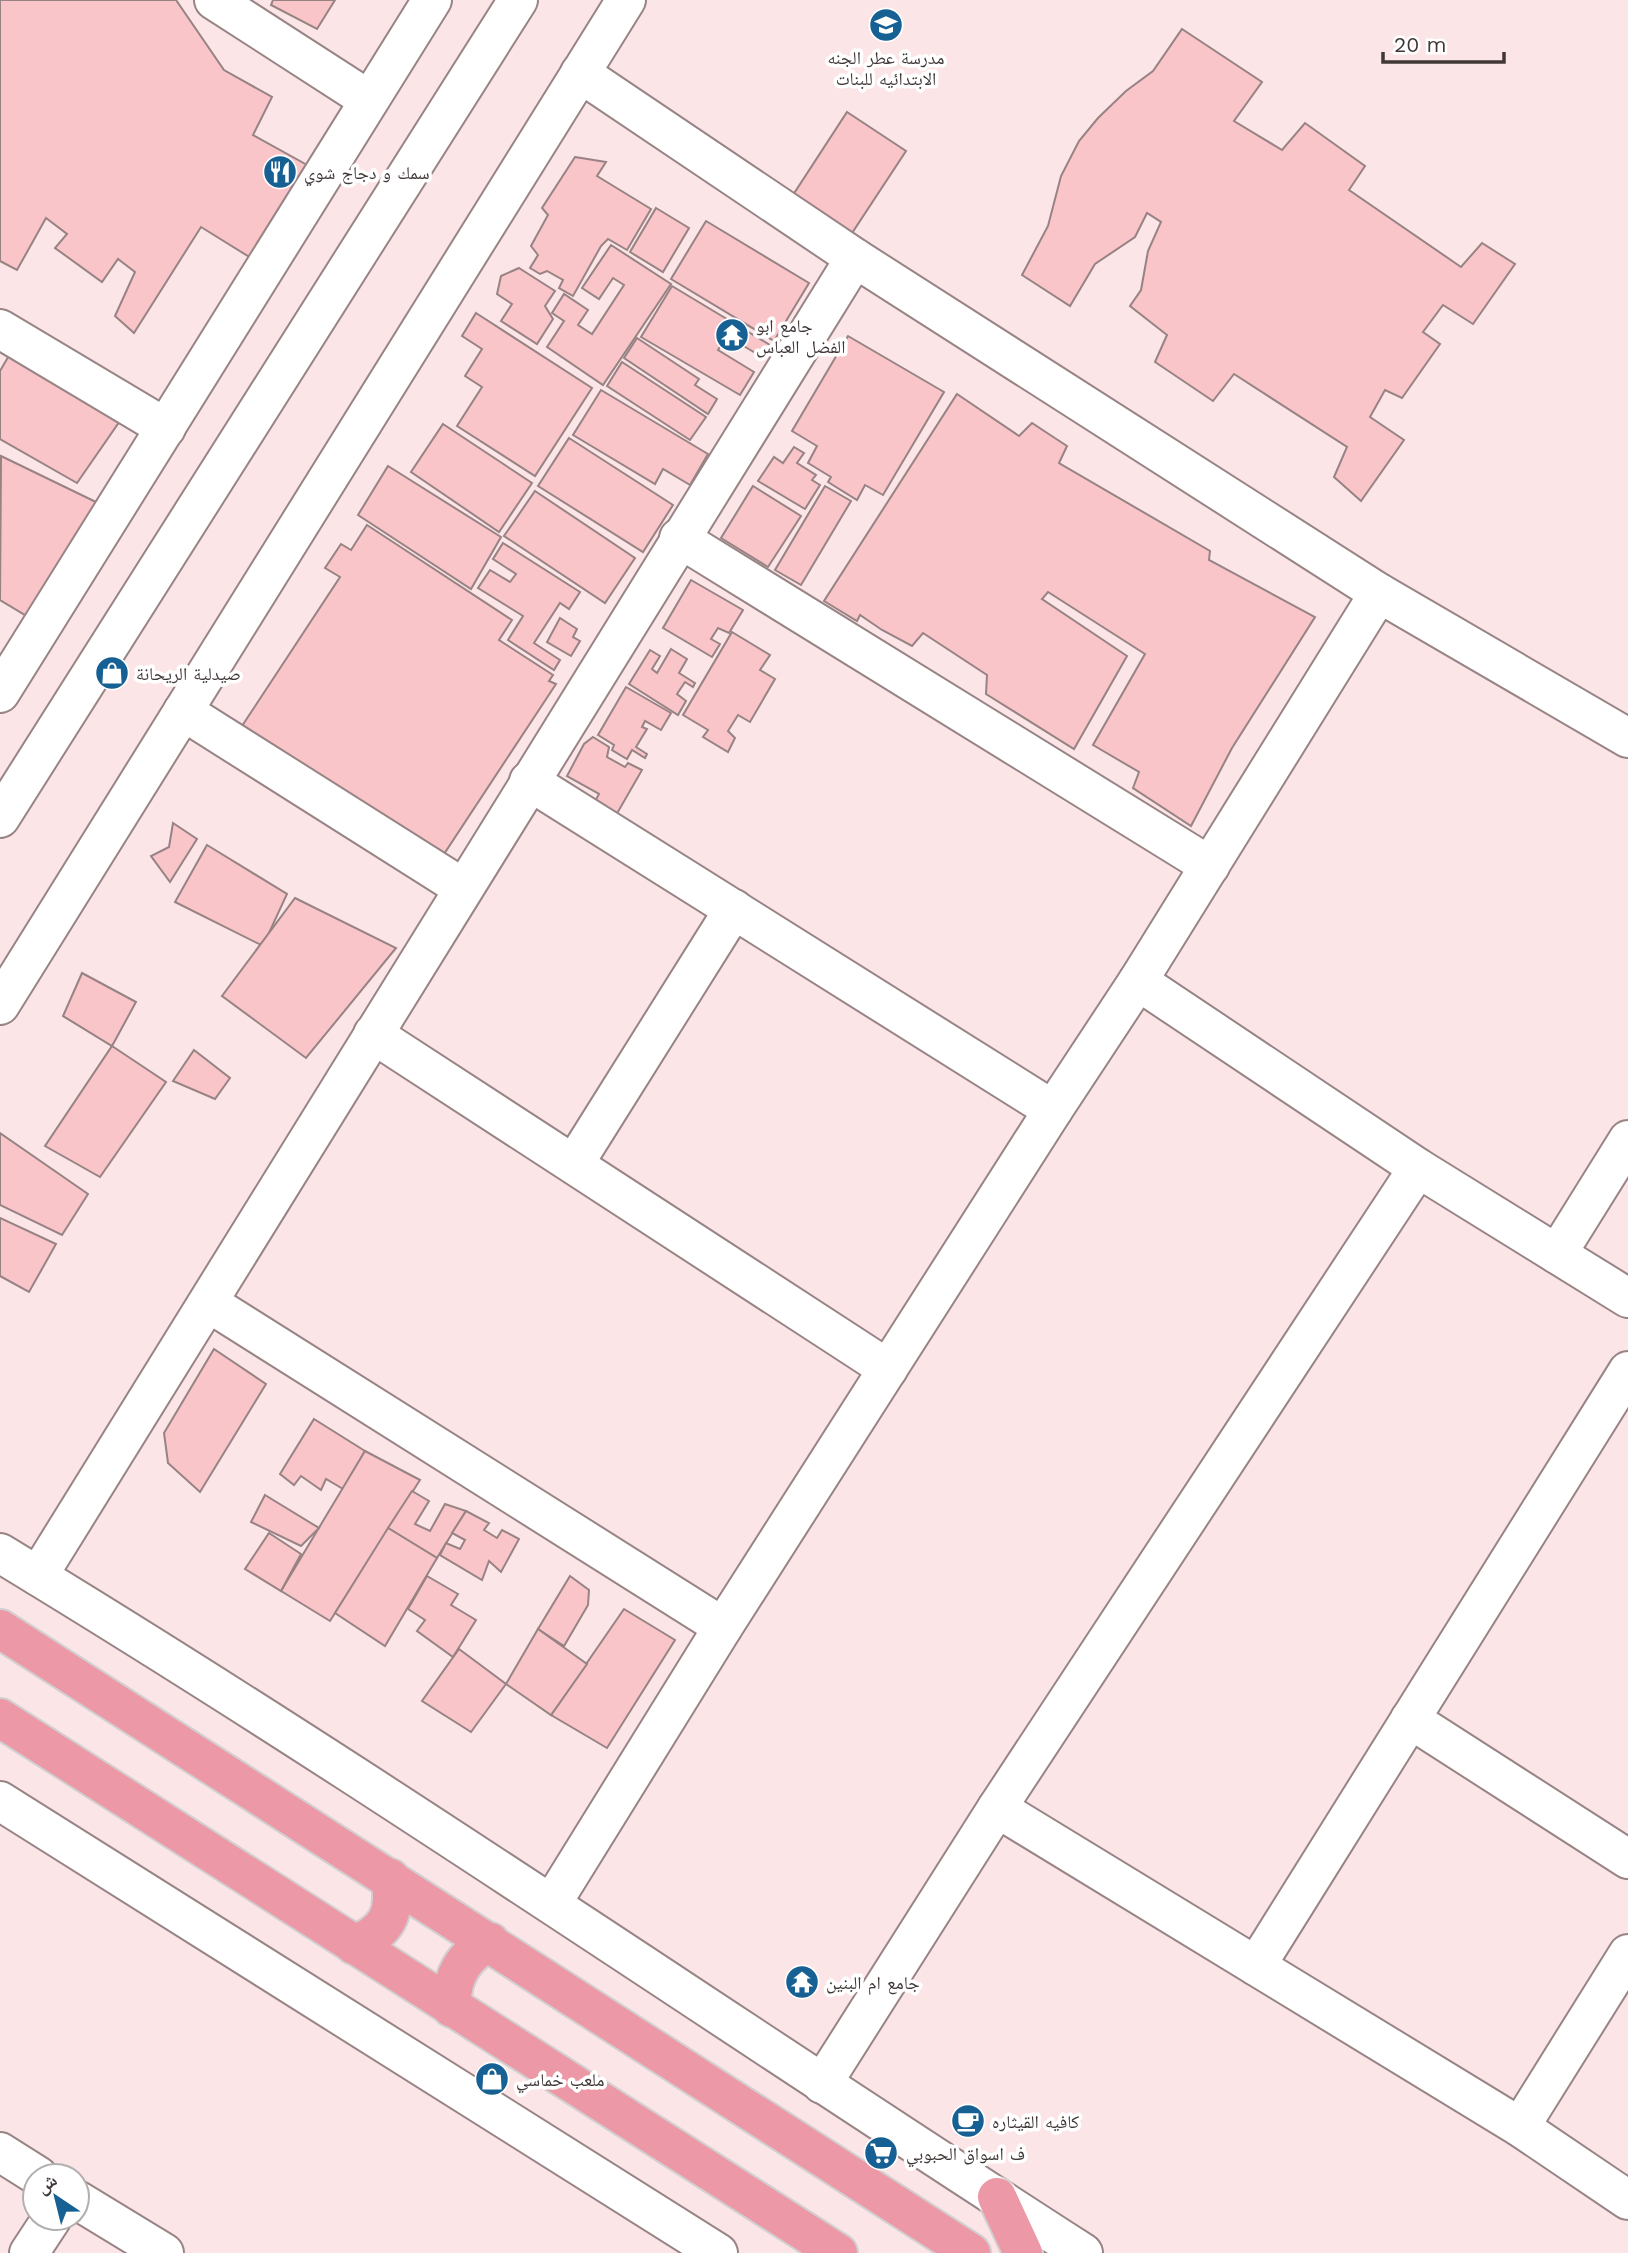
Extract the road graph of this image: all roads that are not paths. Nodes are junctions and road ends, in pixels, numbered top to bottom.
1 (214, 0) edge
2 (432, 0) edge
3 (518, 0) edge
4 (626, 0) edge
5 (580, 73) junction
6 (369, 100) junction
7 (855, 258) junction
8 (0, 329) edge
9 (166, 428) junction
10 (679, 538) junction
11 (1378, 593) junction
12 (0, 693) edge
13 (183, 711) junction
14 (1628, 738) edge
15 (529, 781) junction
16 (0, 818) edge
17 (1210, 866) junction
18 (463, 888) junction
19 (734, 909) junction
20 (1139, 981) junction
21 (0, 1005) edge
22 (373, 1034) junction
23 (1053, 1110) junction
24 (1628, 1140) edge
25 (574, 1164) junction
26 (1418, 1168) junction
27 (1557, 1254) junction
28 (1628, 1298) edge
29 (209, 1303) junction
30 (888, 1368) junction
31 (1628, 1371) edge
32 (0, 1553) edge
33 (38, 1576) junction
34 (723, 1627) junction
35 (0, 1629) edge
36 (0, 1718) edge
37 (1410, 1719) junction
38 (0, 1801) edge
39 (997, 1808) junction
40 (1628, 1859) edge
41 (390, 1878) junction
42 (552, 1903) junction
43 (490, 1942) junction
44 (354, 1945) junction
45 (1628, 1954) edge
46 (1256, 1966) junction
47 (452, 2008) junction
48 (822, 2084) junction
49 (1520, 2127) junction
50 (0, 2152) edge
51 (21, 2165) edge
52 (997, 2197) junction
53 (1628, 2200) edge
54 (760, 2204) junction
55 (91, 2209) edge
56 (43, 2232) edge
57 (29, 2253) edge
58 (164, 2253) edge
59 (718, 2253) edge
60 (789, 2253) edge
61 (838, 2253) edge
62 (971, 2253) edge
63 (1023, 2253) edge
64 (1083, 2253) edge

1 - 6 street
2 - 6 street
3 - 16 street
4 - 5 street
5 - 7 street
5 - 13 street
6 - 9 street
7 - 10 street
7 - 11 street
8 - 9 street
9 - 12 street
10 - 15 street
10 - 17 street
11 - 14 street
11 - 17 street
13 - 18 street
13 - 21 street
15 - 18 street
15 - 19 street
17 - 20 street
18 - 22 street
19 - 23 street
19 - 25 street
20 - 23 street
20 - 26 street
22 - 25 street
22 - 29 street
23 - 30 street
24 - 27 street
25 - 30 street
26 - 27 street
26 - 39 street
27 - 28 street
29 - 33 street
29 - 34 street
30 - 34 street
31 - 37 street
32 - 33 street
33 - 42 street
34 - 42 street
35 - 41 main road
36 - 44 main road
37 - 40 street
37 - 46 street
38 - 59 street
39 - 46 street
39 - 48 street
41 - 43 main road
41 - 44 main road
42 - 48 street
43 - 47 main road
43 - 62 main road
44 - 47 main road
45 - 49 street
46 - 49 street
47 - 54 main road
48 - 52 street
49 - 53 street
50 - 51 street
52 - 63 main road
52 - 64 street
54 - 60 main road
54 - 61 main road
55 - 58 street
56 - 57 street

